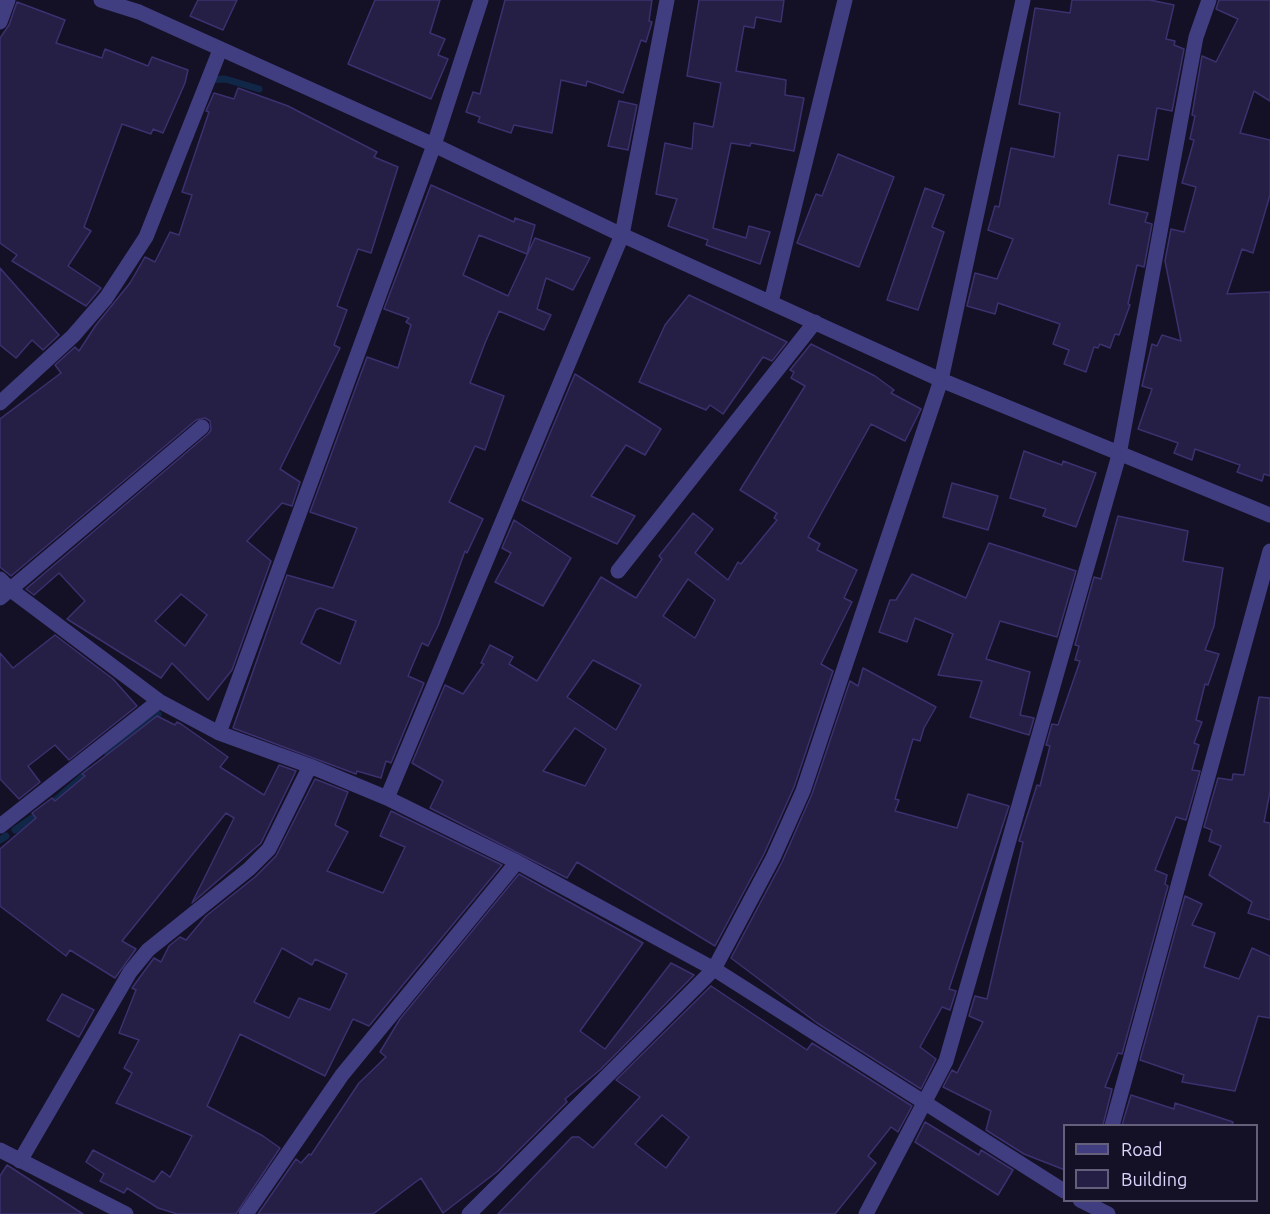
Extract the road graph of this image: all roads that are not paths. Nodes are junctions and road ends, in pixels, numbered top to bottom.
1 (8, 0) edge
2 (100, 0) edge
3 (481, 0) edge
4 (667, 0) edge
5 (845, 0) edge
6 (1023, 0) edge
7 (1209, 0) edge
8 (140, 6) edge
9 (0, 22) edge
10 (220, 50) junction
11 (434, 145) junction
12 (622, 235) junction
13 (771, 302) junction
14 (815, 322) junction
15 (941, 381) junction
16 (0, 403) edge
17 (202, 428) dead end
18 (1119, 455) junction
19 (1270, 515) edge
20 (1270, 551) edge
21 (618, 571) dead end
22 (0, 579) edge
23 (6, 594) edge
24 (159, 701) junction
25 (219, 733) junction
26 (310, 766) junction
27 (387, 798) junction
28 (0, 826) edge
29 (517, 862) junction
30 (714, 969) junction
31 (924, 1102) junction
32 (1112, 1124) edge
33 (0, 1150) edge
34 (20, 1161) junction
35 (1063, 1190) edge
36 (1087, 1205) edge
37 (126, 1214) edge
38 (246, 1214) edge
39 (469, 1214) edge
40 (866, 1214) edge
41 (1107, 1214) edge

1 - 9 street
2 - 8 street
3 - 11 street
4 - 12 street
5 - 13 street
6 - 15 street
7 - 18 street
8 - 10 street
10 - 11 street
10 - 16 street
11 - 12 street
11 - 25 street
12 - 13 street
12 - 27 street
13 - 14 street
14 - 15 street
14 - 21 street
15 - 18 street
15 - 30 street
17 - 23 street
18 - 19 street
18 - 31 street
20 - 32 street
22 - 23 street
23 - 24 street
24 - 25 street
24 - 28 street
25 - 26 street
26 - 27 street
26 - 34 street
27 - 29 street
29 - 30 street
29 - 38 street
30 - 31 street
30 - 39 street
31 - 35 street
31 - 40 street
33 - 34 street
34 - 37 street
36 - 41 street

